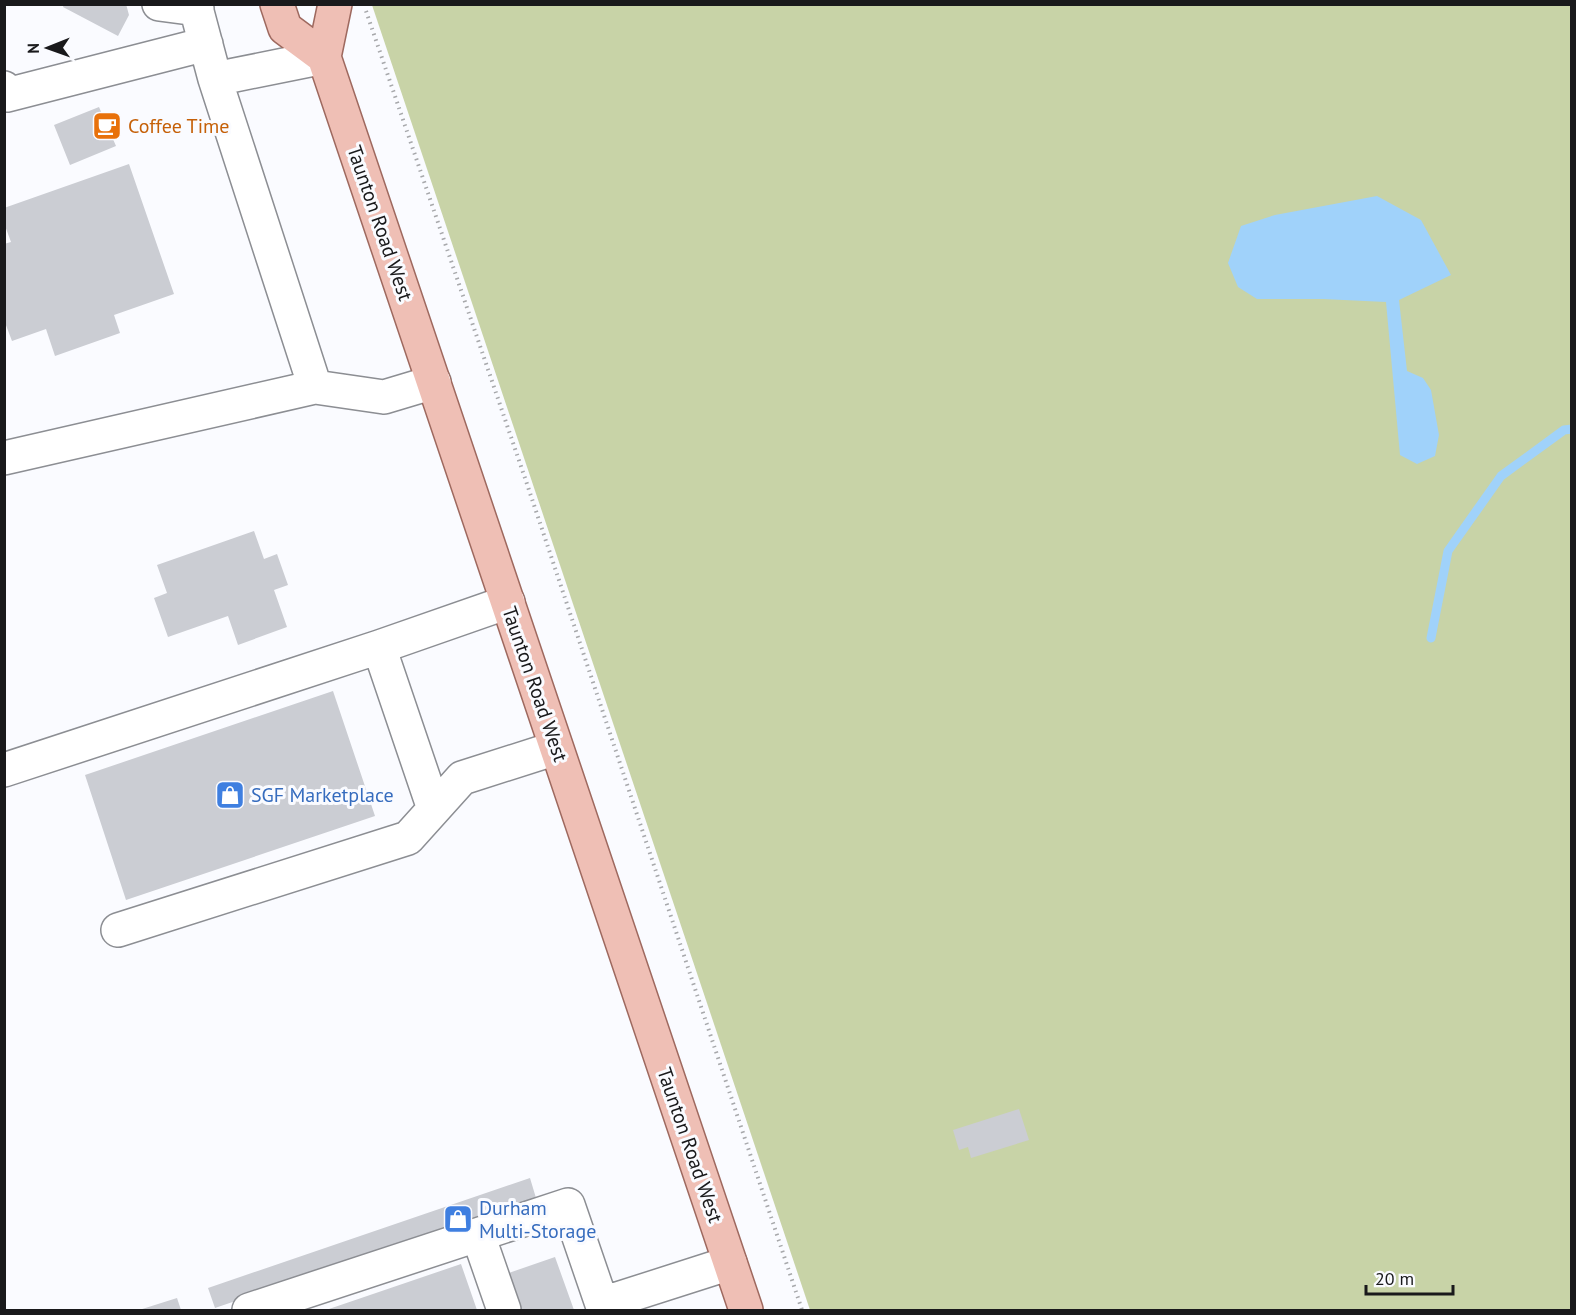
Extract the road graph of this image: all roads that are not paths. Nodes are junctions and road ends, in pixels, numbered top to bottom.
1 (159, 4) edge
2 (277, 4) edge
3 (335, 4) edge
4 (196, 7) edge
5 (206, 44) junction
6 (324, 57) junction
7 (215, 79) junction
8 (4, 88) edge
9 (434, 382) junction
10 (315, 387) junction
11 (4, 458) edge
12 (508, 602) junction
13 (379, 647) junction
14 (556, 748) junction
15 (4, 770) edge
16 (434, 809) junction
17 (118, 930) dead end
18 (478, 1235) junction
19 (730, 1263) junction
20 (603, 1307) edge
21 (249, 1311) edge
22 (504, 1311) edge
23 (746, 1311) edge

1 - 4 lane
2 - 6 main road
3 - 6 main road
4 - 5 lane
5 - 7 lane
5 - 8 lane
6 - 7 lane
6 - 9 main road, Taunton Road West
7 - 10 lane
9 - 10 lane
9 - 12 main road, Taunton Road West
10 - 11 lane
12 - 13 lane
12 - 14 main road, Taunton Road West
13 - 15 lane
13 - 16 lane
14 - 16 lane
14 - 19 main road, Taunton Road West
16 - 17 lane
18 - 20 lane
18 - 21 lane
18 - 22 lane
19 - 20 lane
19 - 23 main road, Taunton Road West

